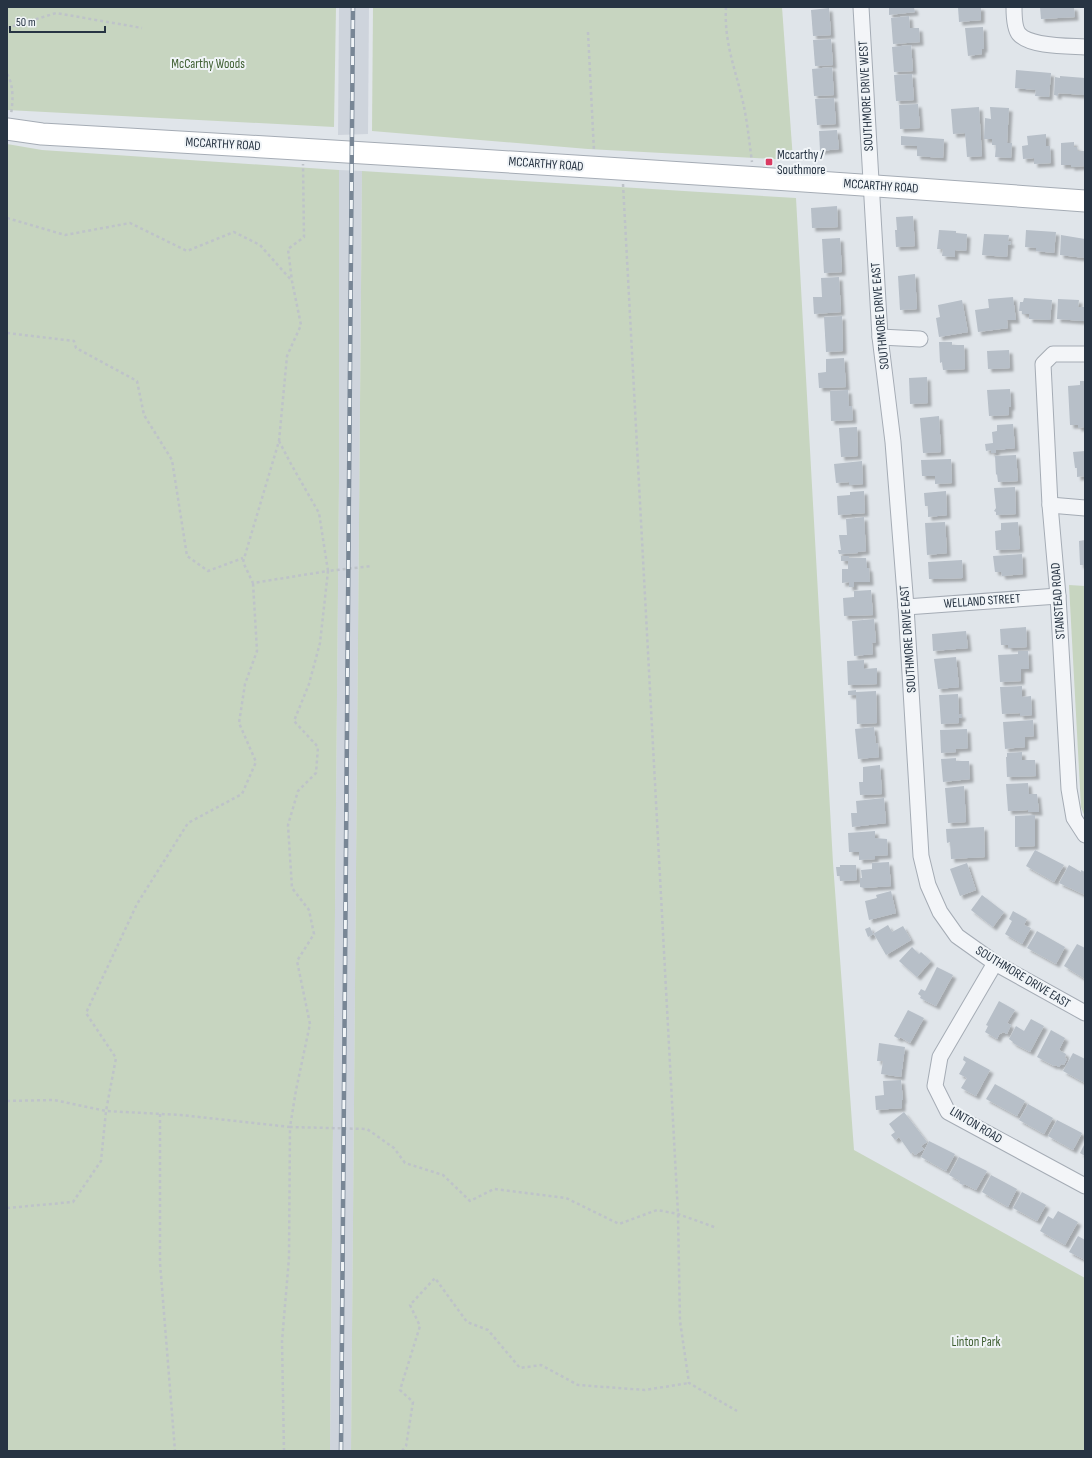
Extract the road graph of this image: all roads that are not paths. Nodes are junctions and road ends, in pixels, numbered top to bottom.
1 (861, 7) edge
2 (1014, 7) edge
3 (1085, 47) edge
4 (9, 130) edge
5 (871, 185) junction
6 (1085, 201) edge
7 (880, 337) junction
8 (920, 339) dead end
9 (1085, 354) edge
10 (1050, 505) junction
11 (1085, 508) edge
12 (1058, 596) junction
13 (906, 607) junction
14 (1085, 835) edge
15 (995, 963) junction
16 (1085, 1013) edge
17 (1085, 1186) edge

1 - 5 street, SOUTHMORE DRIVE WEST
2 - 3 street
4 - 5 street, MCCARTHY ROAD
5 - 6 street, MCCARTHY ROAD
5 - 7 street, SOUTHMORE DRIVE EAST
7 - 8 street
7 - 13 street, SOUTHMORE DRIVE EAST
9 - 10 street, STANSTEAD ROAD
10 - 11 street
10 - 12 street, STANSTEAD ROAD
12 - 13 street, WELLAND STREET
12 - 14 street, STANSTEAD ROAD
13 - 15 street, SOUTHMORE DRIVE EAST
15 - 16 street, SOUTHMORE DRIVE EAST
15 - 17 street, LINTON ROAD

